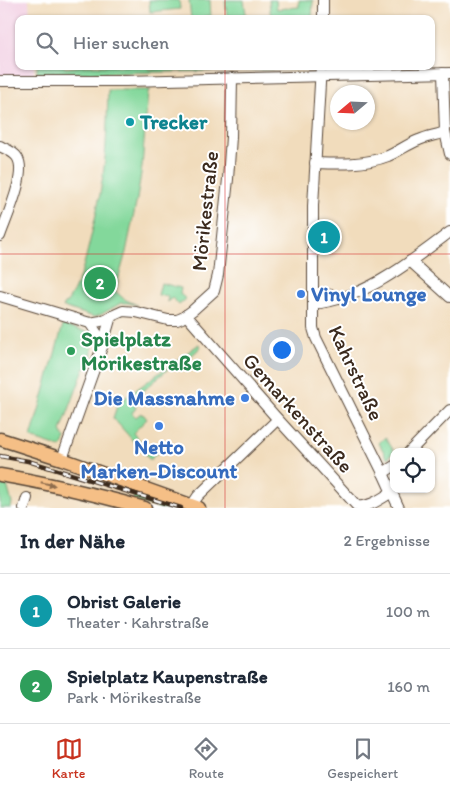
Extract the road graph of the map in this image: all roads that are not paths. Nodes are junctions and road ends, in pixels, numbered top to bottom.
1 (323, 0) edge
2 (323, 15) edge
3 (321, 71) edge
4 (447, 73) edge
5 (232, 78) junction
6 (0, 81) edge
7 (445, 132) junction
8 (0, 146) edge
9 (450, 154) edge
10 (315, 163) junction
11 (450, 232) edge
12 (0, 236) edge
13 (410, 261) junction
14 (313, 293) junction
15 (0, 296) edge
16 (341, 297) junction
17 (450, 297) edge
18 (313, 304) junction
19 (186, 315) junction
20 (112, 316) junction
21 (90, 323) junction
22 (102, 347) junction
23 (450, 410) edge
24 (277, 420) junction
25 (0, 439) edge
26 (413, 448) edge
27 (62, 459) junction
28 (390, 469) edge
29 (383, 473) junction
30 (0, 475) edge
31 (390, 488) edge
32 (390, 493) edge
33 (392, 493) edge
34 (195, 507) edge
35 (145, 508) edge
36 (399, 508) edge

1 - 2 street
3 - 4 street
3 - 5 street
3 - 10 street, Kahrstraße
4 - 7 street
5 - 6 street
5 - 19 street, Mörikestraße
7 - 9 street
7 - 10 street
8 - 12 street
10 - 14 street, Kahrstraße
11 - 13 street
13 - 16 street
13 - 17 street
14 - 16 street
14 - 18 street, Kahrstraße
15 - 21 street
16 - 18 street
18 - 29 street, Kahrstraße
19 - 20 street
19 - 24 street, Gemarkenstraße
20 - 21 street
20 - 22 street
21 - 22 street
22 - 27 street
23 - 26 street
24 - 32 street, Gemarkenstraße
24 - 34 street
25 - 27 main road
27 - 34 main road
28 - 29 street
29 - 31 street, Kahrstraße
30 -> 35 main road
33 - 36 street, Kahrstraße

